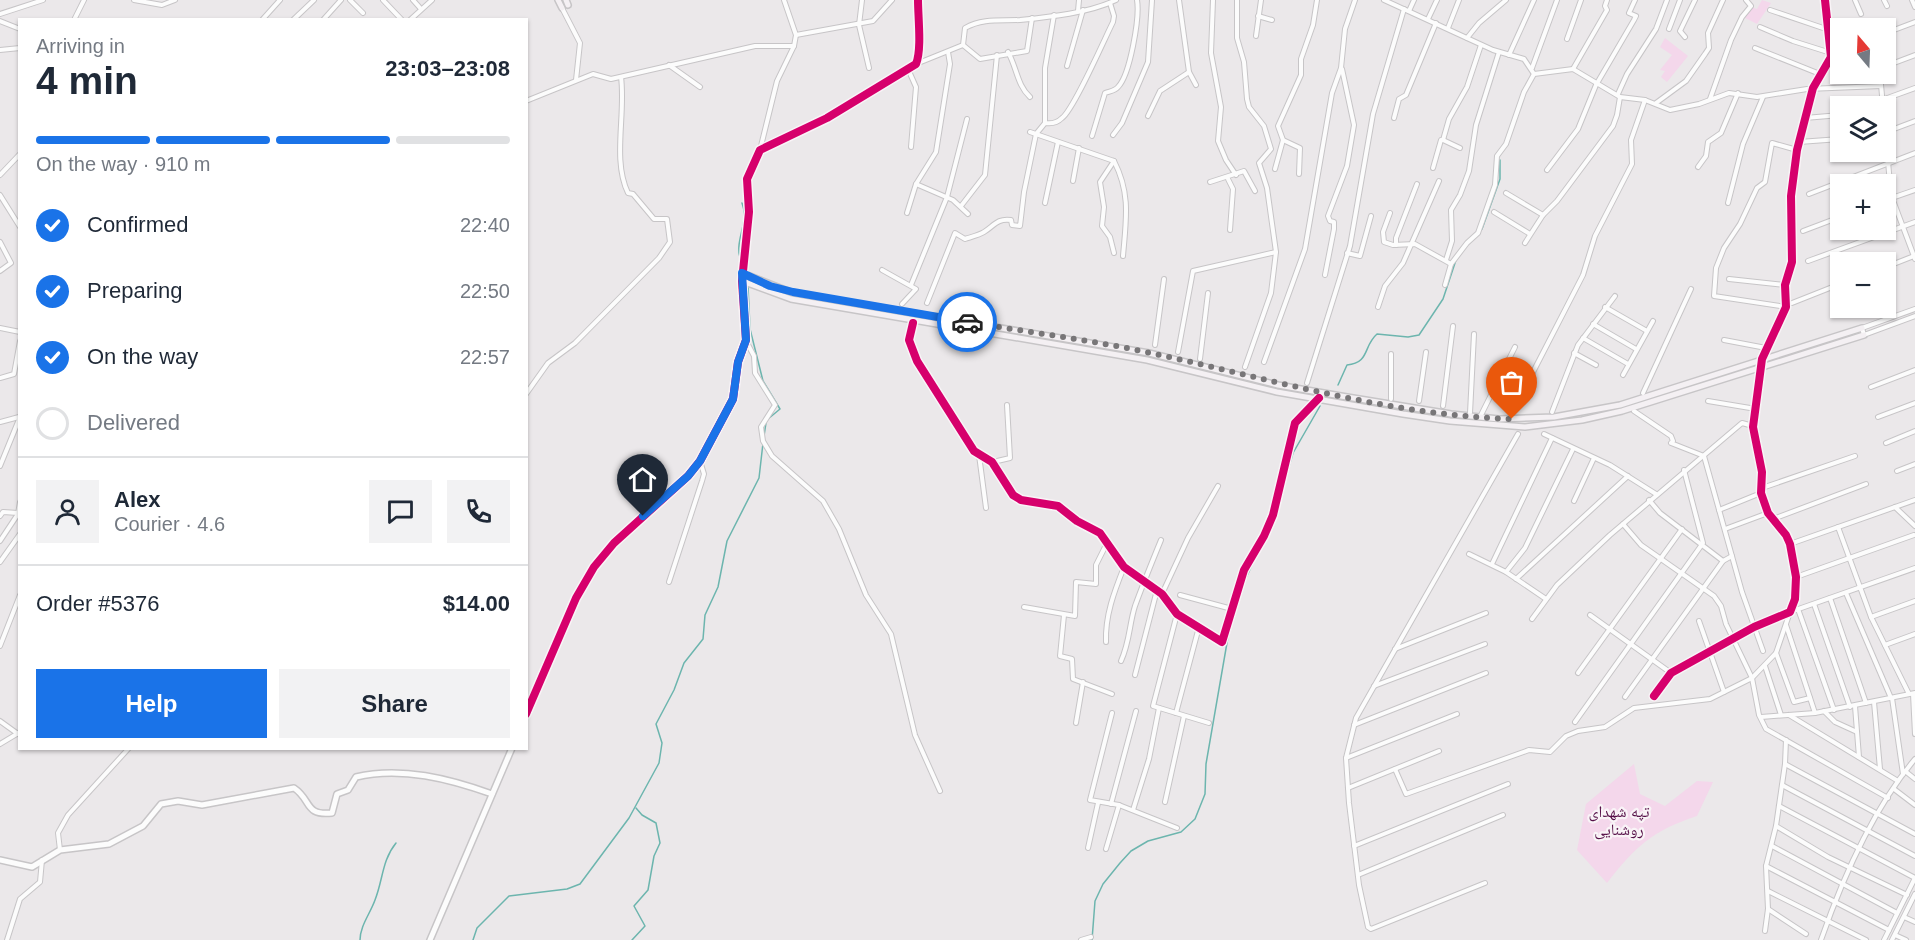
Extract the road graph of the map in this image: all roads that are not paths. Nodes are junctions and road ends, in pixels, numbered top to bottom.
1 (43, 0) edge
2 (84, 0) edge
3 (135, 0) edge
4 (175, 0) edge
5 (280, 0) edge
6 (314, 0) edge
7 (341, 0) edge
8 (350, 0) edge
9 (383, 0) edge
10 (413, 0) edge
11 (432, 0) edge
12 (557, 0) edge
13 (784, 0) edge
14 (862, 0) edge
15 (892, 0) edge
16 (918, 0) edge
17 (1079, 0) edge
18 (1101, 0) edge
19 (1116, 0) edge
20 (1137, 0) edge
21 (1152, 0) edge
22 (1179, 0) edge
23 (1213, 0) edge
24 (1238, 0) edge
25 (1261, 0) edge
26 (1317, 0) edge
27 (1355, 0) edge
28 (1384, 0) edge
29 (1414, 0) edge
30 (1437, 0) edge
31 (1460, 0) edge
32 (1506, 0) edge
33 (1534, 0) edge
34 (1557, 0) edge
35 (1581, 0) edge
36 (1607, 0) edge
37 (1635, 0) edge
38 (1667, 0) edge
39 (1680, 0) edge
40 (1695, 0) edge
41 (1723, 0) edge
42 (1746, 0) edge
43 (1825, 0) edge
44 (1855, 0) edge
45 (1884, 0) edge
46 (1912, 0) edge
47 (1110, 3) junction
48 (1102, 6) junction
49 (1887, 6) dead end
50 (1915, 7) edge
51 (562, 8) joint
52 (421, 9) junction
53 (1404, 9) junction
54 (1081, 10) junction
55 (1770, 10) dead end
56 (1409, 11) junction
57 (363, 13) dead end
58 (0, 14) edge
59 (1861, 14) dead end
60 (1054, 15) junction
61 (1258, 16) junction
62 (75, 18) edge
63 (264, 18) edge
64 (295, 18) edge
65 (325, 18) edge
66 (400, 18) edge
67 (412, 18) edge
68 (1032, 18) junction
69 (1428, 19) junction
70 (1272, 20) dead end
71 (0, 21) edge
72 (1915, 22) edge
73 (1436, 23) junction
74 (859, 25) junction
75 (1760, 27) dead end
76 (18, 28) edge
77 (1448, 28) junction
78 (1669, 29) dead end
79 (1896, 29) edge
80 (1829, 30) junction
81 (796, 35) junction
82 (1256, 36) dead end
83 (1685, 37) dead end
84 (1467, 38) junction
85 (1567, 39) dead end
86 (1830, 42) edge
87 (963, 45) junction
88 (1481, 45) junction
89 (794, 46) junction
90 (18, 48) edge
91 (1755, 48) dead end
92 (0, 50) edge
93 (948, 52) junction
94 (1008, 52) junction
95 (1499, 52) junction
96 (997, 55) junction
97 (1509, 55) junction
98 (1830, 55) edge
99 (1915, 55) edge
100 (1830, 57) edge
101 (1896, 62) edge
102 (668, 64) junction
103 (916, 64) junction
104 (1067, 66) dead end
105 (869, 68) dead end
106 (1341, 68) junction
107 (908, 69) junction
108 (1573, 69) junction
109 (1533, 71) junction
110 (1189, 72) junction
111 (1820, 74) junction
112 (621, 77) junction
113 (576, 80) junction
114 (1196, 85) dead end
115 (1596, 85) junction
116 (1881, 86) joint
117 (700, 87) dead end
118 (1915, 88) edge
119 (1812, 90) junction
120 (1738, 93) junction
121 (1619, 96) junction
122 (1763, 96) junction
123 (1882, 96) edge
124 (1893, 96) edge
125 (1030, 97) dead end
126 (528, 100) edge
127 (1645, 100) junction
128 (1710, 100) junction
129 (1656, 104) junction
130 (1148, 116) dead end
131 (1830, 116) edge
132 (967, 118) dead end
133 (1394, 118) dead end
134 (1805, 118) junction
135 (1915, 121) edge
136 (1045, 123) junction
137 (1896, 128) edge
138 (1030, 132) dead end
139 (1036, 134) junction
140 (1113, 135) dead end
141 (1092, 136) dead end
142 (1283, 140) junction
143 (1443, 140) junction
144 (1830, 140) edge
145 (1058, 142) junction
146 (1800, 142) junction
147 (911, 147) dead end
148 (1079, 148) junction
149 (1460, 148) dead end
150 (759, 150) junction
151 (1797, 150) junction
152 (1915, 153) edge
153 (18, 156) edge
154 (1114, 161) junction
155 (1888, 163) junction
156 (1698, 167) dead end
157 (1434, 168) dead end
158 (1275, 169) dead end
159 (1547, 170) dead end
160 (1299, 174) dead end
161 (1889, 174) edge
162 (0, 175) edge
163 (1236, 175) junction
164 (1228, 178) junction
165 (1073, 181) dead end
166 (1439, 181) dead end
167 (1210, 182) dead end
168 (916, 184) junction
169 (1417, 184) dead end
170 (1915, 190) edge
171 (1255, 191) dead end
172 (1506, 192) dead end
173 (1809, 194) dead end
174 (0, 195) edge
175 (947, 197) junction
176 (1896, 197) edge
177 (1046, 203) dead end
178 (1728, 203) dead end
179 (960, 206) junction
180 (1896, 207) edge
181 (1494, 212) dead end
182 (907, 213) dead end
183 (1390, 213) dead end
184 (968, 214) dead end
185 (1543, 215) junction
186 (1371, 216) dead end
187 (1830, 221) edge
188 (1915, 222) edge
189 (18, 224) edge
190 (1904, 226) junction
191 (1230, 230) dead end
192 (1803, 231) dead end
193 (1530, 234) junction
194 (0, 242) edge
195 (1413, 243) junction
196 (1525, 243) dead end
197 (1396, 245) junction
198 (1276, 252) junction
199 (1114, 253) dead end
200 (1347, 253) junction
201 (1124, 256) dead end
202 (1915, 257) edge
203 (1446, 260) junction
204 (1808, 261) dead end
205 (1451, 264) junction
206 (1896, 264) edge
207 (0, 270) edge
208 (882, 270) dead end
209 (742, 273) junction
210 (1325, 275) dead end
211 (1164, 279) dead end
212 (1729, 279) dead end
213 (742, 281) junction
214 (911, 285) junction
215 (1445, 285) dead end
216 (1785, 285) junction
217 (1830, 288) edge
218 (1691, 289) dead end
219 (1208, 293) dead end
220 (1615, 296) dead end
221 (927, 303) dead end
222 (1792, 303) dead end
223 (902, 304) dead end
224 (1605, 307) junction
225 (1786, 307) junction
226 (1378, 308) dead end
227 (1915, 309) edge
228 (1915, 316) edge
229 (1653, 321) dead end
230 (913, 323) dead end
231 (1593, 324) junction
232 (1453, 327) dead end
233 (0, 328) edge
234 (1862, 328) junction
235 (1647, 331) junction
236 (18, 332) edge
237 (1474, 334) dead end
238 (1864, 335) junction
239 (1583, 338) junction
240 (746, 340) junction
241 (1724, 340) dead end
242 (1155, 345) dead end
243 (1515, 347) dead end
244 (1766, 348) junction
245 (1637, 349) junction
246 (18, 352) edge
247 (1178, 352) dead end
248 (1426, 352) dead end
249 (1574, 353) junction
250 (1392, 354) dead end
251 (1762, 358) junction
252 (1200, 359) dead end
253 (1264, 362) dead end
254 (1628, 364) junction
255 (1596, 366) dead end
256 (1760, 366) junction
257 (1245, 367) dead end
258 (1915, 370) edge
259 (1623, 375) dead end
260 (0, 378) edge
261 (1307, 384) dead end
262 (1871, 387) dead end
263 (528, 391) edge
264 (1643, 393) dead end
265 (1319, 399) junction
266 (1391, 399) dead end
267 (1419, 401) dead end
268 (1708, 401) dead end
269 (1915, 403) edge
270 (1007, 405) dead end
271 (1443, 406) dead end
272 (1756, 409) junction
273 (1634, 411) dead end
274 (1552, 412) dead end
275 (1470, 413) dead end
276 (1512, 413) dead end
277 (1481, 415) dead end
278 (1878, 417) dead end
279 (18, 418) edge
280 (0, 422) edge
281 (18, 422) edge
282 (1753, 427) junction
283 (1915, 432) edge
284 (1518, 434) dead end
285 (1544, 434) dead end
286 (1552, 438) junction
287 (1886, 443) dead end
288 (1573, 448) junction
289 (979, 454) junction
290 (1704, 456) junction
291 (1855, 456) dead end
292 (1594, 458) junction
293 (700, 461) junction
294 (992, 462) junction
295 (1915, 464) edge
296 (0, 466) edge
297 (1684, 470) junction
298 (1897, 471) dead end
299 (1628, 476) junction
300 (1866, 484) dead end
301 (1218, 486) dead end
302 (1762, 488) junction
303 (1761, 493) junction
304 (1656, 494) junction
305 (1649, 500) junction
306 (1915, 500) edge
307 (1574, 501) dead end
308 (1894, 507) junction
309 (986, 508) dead end
310 (1719, 510) junction
311 (1768, 513) junction
312 (18, 514) edge
313 (0, 516) edge
314 (1773, 519) junction
315 (1623, 524) junction
316 (1915, 526) edge
317 (1838, 527) junction
318 (1682, 529) junction
319 (1725, 530) junction
320 (1914, 535) edge
321 (18, 537) edge
322 (1161, 540) dead end
323 (0, 541) edge
324 (1107, 543) junction
325 (1790, 544) junction
326 (1702, 545) junction
327 (1469, 554) dead end
328 (1732, 556) junction
329 (1659, 558) junction
330 (1850, 558) junction
331 (1723, 561) junction
332 (0, 562) edge
333 (1492, 564) junction
334 (1124, 567) junction
335 (1915, 568) edge
336 (1506, 572) junction
337 (1681, 574) junction
338 (1796, 577) junction
339 (1516, 579) junction
340 (669, 582) dead end
341 (1143, 582) junction
342 (1861, 588) junction
343 (1157, 590) junction
344 (1702, 590) junction
345 (1846, 593) junction
346 (1162, 594) junction
347 (1180, 595) dead end
348 (1830, 598) junction
349 (1546, 599) junction
350 (18, 601) edge
351 (1915, 601) edge
352 (1814, 604) junction
353 (1024, 607) dead end
354 (1232, 609) junction
355 (1798, 609) junction
356 (1790, 612) junction
357 (1486, 613) dead end
358 (1177, 614) junction
359 (1064, 615) junction
360 (1590, 615) dead end
361 (1871, 617) junction
362 (1533, 619) dead end
363 (1699, 621) dead end
364 (1786, 624) junction
365 (1199, 627) junction
366 (1754, 627) junction
367 (1610, 630) junction
368 (1915, 634) edge
369 (1734, 640) junction
370 (1106, 642) dead end
371 (1485, 644) dead end
372 (1631, 645) junction
373 (1885, 645) junction
374 (0, 646) edge
375 (1394, 649) junction
376 (1763, 651) dead end
377 (1710, 652) junction
378 (1776, 653) junction
379 (1652, 660) junction
380 (1121, 661) dead end
381 (1765, 666) junction
382 (1486, 673) dead end
383 (1578, 673) dead end
384 (1671, 673) junction
385 (1135, 675) dead end
386 (1752, 678) junction
387 (1083, 682) junction
388 (1373, 687) junction
389 (1724, 692) junction
390 (1112, 694) dead end
391 (1912, 694) edge
392 (1654, 696) dead end
393 (1625, 698) dead end
394 (1810, 698) junction
395 (1891, 698) junction
396 (1874, 702) junction
397 (1866, 703) junction
398 (1852, 706) junction
399 (1159, 708) junction
400 (528, 709) edge
401 (1834, 710) junction
402 (1136, 711) dead end
403 (1824, 711) junction
404 (1112, 713) dead end
405 (1176, 713) junction
406 (1815, 713) junction
407 (1457, 714) dead end
408 (1788, 715) junction
409 (1184, 716) junction
410 (1781, 716) junction
411 (1761, 717) junction
412 (0, 721) edge
413 (1575, 722) dead end
414 (1076, 723) dead end
415 (1209, 723) dead end
416 (1354, 724) junction
417 (18, 732) edge
418 (1857, 732) junction
419 (18, 734) edge
420 (1915, 734) edge
421 (1786, 740) junction
422 (0, 744) edge
423 (127, 750) edge
424 (511, 750) edge
425 (1439, 751) dead end
426 (1859, 757) junction
427 (1346, 758) junction
428 (1915, 759) edge
429 (1785, 764) junction
430 (1395, 769) junction
431 (1880, 770) junction
432 (1904, 773) junction
433 (1915, 779) edge
434 (1898, 781) junction
435 (1508, 783) dead end
436 (1782, 785) junction
437 (1348, 788) junction
438 (1894, 789) junction
439 (940, 791) dead end
440 (492, 794) junction
441 (1888, 798) junction
442 (1098, 802) junction
443 (1165, 802) dead end
444 (1111, 804) junction
445 (1119, 805) junction
446 (1915, 805) edge
447 (1779, 806) junction
448 (1133, 810) junction
449 (1503, 815) dead end
450 (1878, 815) junction
451 (1776, 826) junction
452 (1177, 828) dead end
453 (1869, 832) junction
454 (1915, 834) edge
455 (1354, 846) junction
456 (1772, 846) junction
457 (1088, 848) dead end
458 (1106, 849) dead end
459 (60, 850) junction
460 (1860, 850) junction
461 (1915, 856) edge
462 (42, 858) junction
463 (0, 860) edge
464 (1766, 866) junction
465 (1851, 866) junction
466 (1358, 874) junction
467 (1915, 878) edge
468 (1485, 883) dead end
469 (1843, 884) junction
470 (1768, 891) junction
471 (1915, 894) edge
472 (1907, 895) junction
473 (1914, 900) edge
474 (1835, 901) junction
475 (1768, 909) junction
476 (1897, 913) junction
477 (1904, 916) junction
478 (1828, 921) junction
479 (1915, 922) edge
480 (1889, 930) junction
481 (1765, 931) dead end
482 (1806, 934) dead end
483 (1895, 935) junction
484 (1091, 937) dead end
485 (7, 940) edge
486 (430, 940) edge
487 (1081, 940) edge
488 (1821, 940) edge
489 (1866, 940) edge
490 (1884, 940) edge
491 (1892, 940) edge
492 (1906, 940) edge

1 - 58 street
2 - 62 street
3 - 4 street
5 - 63 street
6 - 64 street
7 - 65 street
8 - 57 street
9 - 66 street
10 - 52 street
11 - 52 street
12 - 51 main road
13 - 81 street
14 - 74 street
15 - 74 street
16 - 103 street
17 - 54 street
18 - 48 street
19 - 47 street
20 - 141 street
21 - 140 street
22 - 110 street
23 - 163 street
24 - 198 street
25 - 61 street
26 - 142 street
27 - 106 street
28 - 53 street
29 - 56 street
30 - 69 street
31 - 77 street
32 - 84 street
33 - 97 street
34 - 109 street
35 - 85 street
36 - 108 street
37 - 115 street
38 - 121 street
39 - 78 street
40 - 83 street
41 - 129 street
42 - 128 street
43 - 80 street
44 - 59 street
45 - 49 street
46 - 50 street
47 - 48 street
47 - 136 street
48 - 54 street
51 - 113 street
52 - 67 street
53 - 56 street
53 - 200 street
54 - 60 street
54 - 104 street
55 - 80 street
56 - 69 street
60 - 68 street
60 - 136 street
61 - 70 street
61 - 82 street
68 - 87 street
68 - 94 street
69 - 73 street
71 - 76 street
72 - 79 street
73 - 77 street
73 - 133 street
74 - 81 street
74 - 105 street
75 - 98 street
77 - 84 street
80 - 86 street
81 - 89 street
84 - 88 street
87 - 93 street
87 - 96 street
88 - 95 street
88 - 143 street
89 - 102 street
89 - 150 street
90 - 92 street
91 - 111 street
93 - 103 street
93 - 168 street
94 - 96 street
94 - 125 street
95 - 97 street
95 - 203 street
96 - 179 street
97 - 109 street
99 - 101 street
100 - 111 street
102 - 112 street
102 - 117 street
103 - 107 street
106 - 210 street
106 - 253 street
107 - 147 street
107 - 150 street
108 - 109 street
108 - 115 street
109 - 205 street
110 - 114 street
110 - 130 street
111 - 119 street
112 - 113 street
112 - 263 street
113 - 126 street
115 - 121 street
115 - 159 street
116 - 119 street
116 - 123 street
118 - 124 street
119 - 122 street
119 - 134 street
120 - 122 street
120 - 128 street
120 - 156 street
121 - 127 street
121 - 185 street
122 - 178 street
127 - 129 street
127 - 276 street
128 - 129 street
131 - 134 street
132 - 175 street
134 - 146 street
135 - 137 street
136 - 139 street
138 - 139 street
139 - 145 street
139 - 221 street
142 - 158 street
142 - 160 street
143 - 149 street
143 - 157 street
144 - 146 street
145 - 148 street
145 - 177 street
146 - 151 street
148 - 154 street
148 - 165 street
150 - 209 street
151 - 216 street
151 - 225 street
152 - 155 street
153 - 162 street
154 - 199 street
154 - 201 street
155 - 161 street
155 - 173 street
163 - 164 street
163 - 171 street
164 - 167 street
164 - 191 street
166 - 195 street
168 - 175 street
168 - 182 street
169 - 197 street
170 - 176 street
172 - 185 street
174 - 189 street
175 - 179 street
175 - 214 street
179 - 184 street
180 - 190 street
181 - 193 street
183 - 197 street
185 - 193 street
186 - 200 street
187 - 192 street
188 - 190 street
190 - 202 street
190 - 204 street
193 - 196 street
194 - 207 street
195 - 197 street
195 - 203 street
195 - 226 street
198 - 247 street
198 - 257 street
200 - 261 street
202 - 206 street
203 - 205 street
205 - 215 street
208 - 214 street
209 - 213 street
209 - 251 main road
211 - 242 street
212 - 216 street
213 - 240 street
213 - 265 main road
214 - 223 street
216 - 225 street
217 - 222 street
218 - 264 street
219 - 252 street
220 - 224 street
224 - 231 street
224 - 235 street
225 - 244 street
227 - 234 street
228 - 238 street
229 - 235 street
230 - 289 street
231 - 239 street
231 - 245 street
232 - 271 street
233 - 236 street
234 - 238 street
234 - 251 main road
235 - 245 street
237 - 275 street
238 - 256 main road
239 - 249 street
239 - 254 street
240 - 293 street
240 - 439 street
241 - 244 street
243 - 277 street
244 - 251 street
245 - 254 street
246 - 260 street
248 - 267 street
249 - 255 street
249 - 274 street
250 - 266 street
251 - 256 street
254 - 259 street
256 - 265 main road
256 - 272 street
258 - 262 street
265 - 354 street
268 - 272 street
269 - 278 street
270 - 294 street
272 - 282 street
273 - 290 street
279 - 280 street
281 - 296 street
282 - 290 street
282 - 302 street
283 - 287 street
284 - 375 street
285 - 286 street
286 - 288 street
286 - 333 street
288 - 292 street
288 - 336 street
289 - 294 street
289 - 309 street
290 - 297 street
290 - 310 street
291 - 302 street
292 - 299 street
292 - 307 street
293 - 340 street
293 - 400 street
294 - 324 street
295 - 298 street
297 - 304 street
297 - 326 street
299 - 304 street
299 - 339 street
300 - 314 street
301 - 346 street
302 - 303 street
303 - 310 street
303 - 311 street
304 - 305 street
305 - 315 street
305 - 318 street
306 - 308 street
308 - 316 street
308 - 317 street
310 - 319 street
311 - 314 street
311 - 319 street
312 - 313 street
312 - 323 street
314 - 325 street
315 - 329 street
315 - 349 street
317 - 325 street
317 - 330 street
318 - 326 street
318 - 329 street
319 - 328 street
320 - 330 street
321 - 332 street
322 - 341 street
324 - 334 street
324 - 359 street
325 - 338 street
326 - 331 street
326 - 337 street
327 - 333 street
328 - 331 street
328 - 366 street
329 - 337 street
329 - 367 street
330 - 338 street
330 - 342 street
331 - 344 street
333 - 336 street
334 - 341 street
334 - 370 street
335 - 342 street
336 - 339 street
337 - 344 street
337 - 372 street
338 - 356 street
339 - 349 street
341 - 343 street
341 - 380 street
342 - 345 street
342 - 361 street
343 - 346 street
343 - 385 street
344 - 369 street
344 - 379 street
345 - 348 street
345 - 395 street
346 - 358 street
347 - 354 street
348 - 352 street
348 - 397 street
349 - 362 street
350 - 374 street
351 - 361 street
352 - 355 street
352 - 398 street
353 - 359 street
354 - 365 street
355 - 356 street
355 - 401 street
356 - 364 street
356 - 366 street
357 - 375 street
358 - 365 street
358 - 399 street
359 - 387 street
360 - 367 street
361 - 373 street
363 - 377 street
364 - 378 street
364 - 394 street
365 - 405 street
366 - 369 street
366 - 376 street
367 - 372 street
367 - 383 street
368 - 373 street
369 - 377 street
369 - 386 street
371 - 388 street
372 - 379 street
372 - 413 street
373 - 391 street
375 - 388 street
377 - 384 street
377 - 389 street
378 - 381 street
378 - 394 street
379 - 384 street
379 - 393 street
381 - 386 street
381 - 410 street
382 - 416 street
384 - 392 street
386 - 389 street
386 - 411 street
387 - 390 street
387 - 414 street
388 - 416 street
389 - 430 street
391 - 395 street
391 - 420 street
394 - 406 street
395 - 396 street
395 - 432 street
396 - 397 street
396 - 431 street
397 - 398 street
398 - 401 street
398 - 418 street
399 - 405 street
399 - 448 street
401 - 403 street
402 - 444 street
403 - 406 street
403 - 418 street
404 - 442 street
405 - 409 street
406 - 408 street
407 - 427 street
408 - 410 street
408 - 426 street
409 - 415 street
409 - 443 street
410 - 411 street
411 - 421 street
412 - 417 street
416 - 427 street
418 - 426 street
419 - 422 street
421 - 429 street
421 - 441 street
423 - 459 street
424 - 440 street
425 - 430 street
426 - 431 street
427 - 437 street
428 - 432 street
429 - 436 street
429 - 450 street
430 - 437 street
431 - 434 street
432 - 433 street
432 - 434 street
434 - 438 street
435 - 455 street
436 - 447 street
436 - 453 street
437 - 455 street
438 - 441 street
438 - 446 street
440 - 459 street
440 - 486 street
441 - 450 street
442 - 444 street
442 - 457 street
444 - 445 street
445 - 448 street
445 - 458 street
447 - 451 street
447 - 460 street
448 - 452 street
449 - 466 street
450 - 453 street
450 - 454 street
451 - 456 street
451 - 465 street
453 - 460 street
453 - 461 street
455 - 466 street
456 - 464 street
456 - 469 street
459 - 462 street
460 - 465 street
460 - 467 street
462 - 463 street
462 - 485 street
464 - 470 street
464 - 474 street
465 - 469 street
465 - 472 street
466 - 468 street
467 - 472 street
469 - 474 street
469 - 476 street
470 - 475 street
470 - 478 street
471 - 473 street
472 - 476 street
473 - 477 street
474 - 478 street
474 - 480 street
475 - 481 street
475 - 482 street
476 - 480 street
477 - 479 street
477 - 483 street
478 - 488 street
478 - 489 street
480 - 490 street
483 - 491 street
483 - 492 street
484 - 487 street

